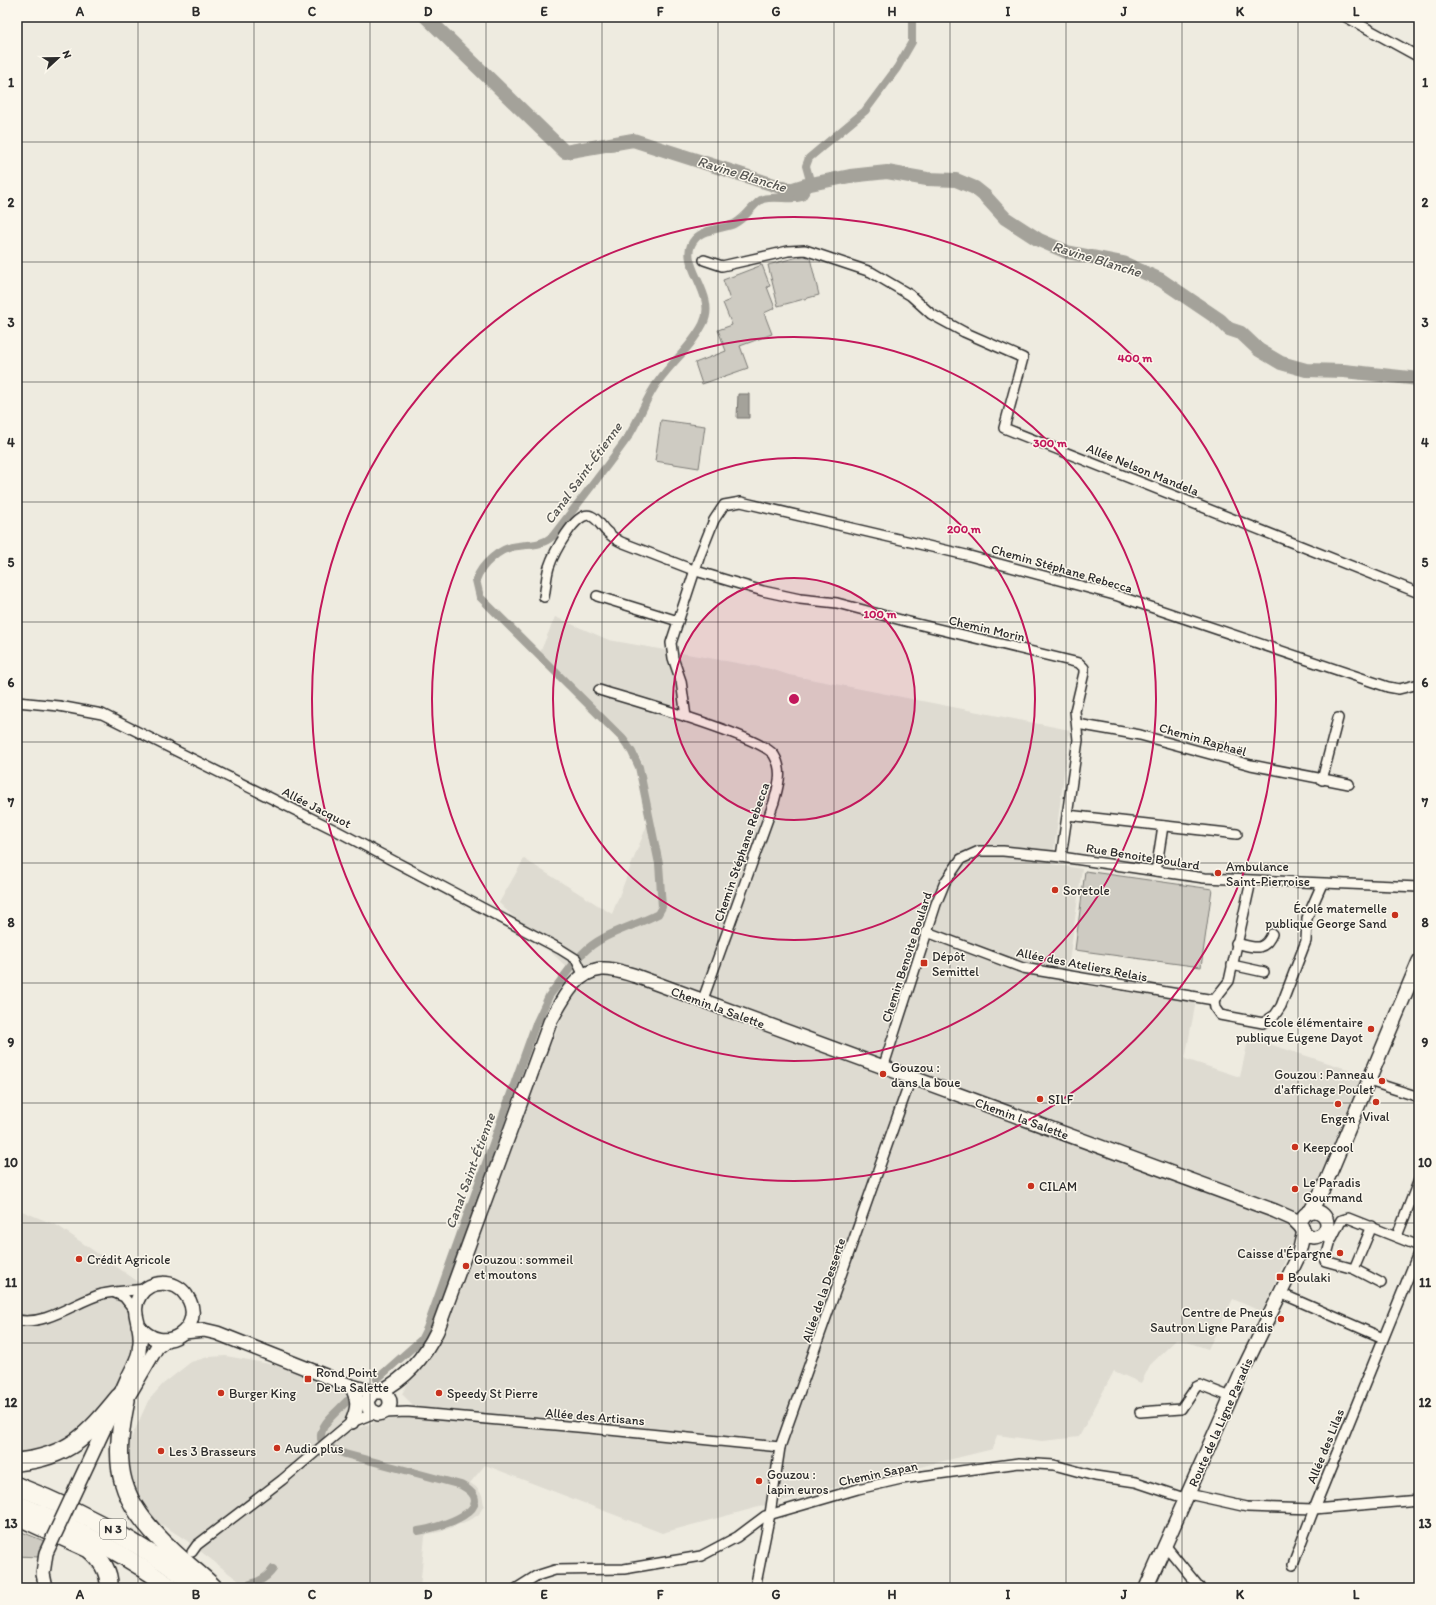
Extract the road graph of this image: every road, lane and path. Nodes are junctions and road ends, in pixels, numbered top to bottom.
1 (1346, 17) edge
2 (1419, 57) edge
3 (704, 260) dead end
4 (696, 571) junction
5 (1419, 593) edge
6 (597, 596) dead end
7 (544, 597) dead end
8 (678, 621) junction
9 (1419, 684) edge
10 (599, 690) dead end
11 (17, 702) edge
12 (686, 717) junction
13 (1338, 718) dead end
14 (1077, 724) junction
15 (1322, 780) junction
16 (1349, 784) dead end
17 (1067, 815) junction
18 (1163, 826) junction
19 (1237, 834) dead end
20 (1061, 857) junction
21 (961, 859) joint
22 (1156, 871) junction
23 (1251, 881) junction
24 (1322, 884) junction
25 (1419, 887) edge
26 (927, 932) junction
27 (1272, 934) dead end
28 (1236, 943) junction
29 (1419, 961) edge
30 (1232, 965) junction
31 (1264, 972) dead end
32 (584, 976) junction
33 (1214, 1000) junction
34 (702, 1002) junction
35 (883, 1068) junction
36 (912, 1078) junction
37 (1369, 1081) junction
38 (1419, 1097) edge
39 (1419, 1180) edge
40 (1275, 1211) junction
41 (1313, 1214) junction
42 (1372, 1226) junction
43 (1315, 1234) junction
44 (1397, 1236) junction
45 (1419, 1246) edge
46 (1419, 1251) edge
47 (1354, 1269) junction
48 (1381, 1283) dead end
49 (145, 1289) junction
50 (114, 1293) junction
51 (1280, 1293) junction
52 (192, 1310) junction
53 (135, 1311) junction
54 (17, 1320) edge
55 (138, 1325) junction
56 (184, 1332) junction
57 (217, 1333) junction
58 (1383, 1338) junction
59 (166, 1340) junction
60 (351, 1386) junction
61 (1232, 1397) junction
62 (122, 1398) junction
63 (379, 1402) junction
64 (1140, 1412) dead end
65 (352, 1422) junction
66 (99, 1447) junction
67 (780, 1447) junction
68 (17, 1462) edge
69 (17, 1486) edge
70 (1187, 1496) junction
71 (1419, 1500) edge
72 (17, 1504) edge
73 (1314, 1509) junction
74 (770, 1514) junction
75 (17, 1516) edge
76 (1165, 1545) junction
77 (192, 1552) dead end
78 (1293, 1564) dead end
79 (46, 1588) edge
80 (53, 1588) edge
81 (109, 1588) edge
82 (172, 1588) edge
83 (200, 1588) edge
84 (214, 1588) edge
85 (517, 1588) edge
86 (755, 1588) edge
87 (1146, 1588) edge
88 (1200, 1588) edge

1 - 2 street
3 - 5 street, Allée Nelson Mandela
4 - 7 street, Chemin Morin
4 - 8 street, Chemin Stéphane Rebecca
4 - 9 street, Chemin Stéphane Rebecca
4 - 14 street, Chemin Morin
6 - 8 street
8 - 12 street, Chemin Stéphane Rebecca
10 - 12 street, Chemin Stéphane Rebecca
11 - 32 street, Allée Jacquot
12 - 34 street, Chemin Stéphane Rebecca
13 - 15 street
14 - 15 street, Chemin Raphaël
14 - 17 street, Chemin Morin
15 - 16 street, Chemin Raphaël
17 - 18 street
17 - 20 street, Chemin Morin
18 - 19 street
18 - 22 street
20 - 21 street, Rue Benoite Boulard
20 - 22 street, Rue Benoite Boulard
21 - 26 street, Chemin Benoite Boulard
22 - 23 street, Rue Benoite Boulard
23 - 24 street, Rue Benoite Boulard
23 - 28 street
24 - 25 street, Rue Benoite Boulard
24 - 33 street
26 - 33 street, Allée des Ateliers Relais
26 - 35 street, Chemin Benoite Boulard
27 - 28 street
28 - 30 street
29 - 37 street
30 - 31 street
30 - 33 street
32 - 34 street, Chemin la Salette
32 - 63 street, Chemin la Salette
34 - 35 street, Chemin la Salette
35 - 36 street, Chemin la Salette
36 - 40 street, Chemin la Salette
36 - 67 street, Allée de la Desserte
37 - 38 street
37 - 41 street
39 - 44 street
40 - 41 street, Chemin la Salette
40 - 43 street, Chemin la Salette
41 - 43 street
41 - 43 street
42 - 43 street
42 - 44 street
42 - 47 street
43 - 47 street
43 - 51 street, Route de la Ligne Paradis
44 - 45 street
46 - 58 street, Allée des Lilas
47 - 48 street
49 - 50 street
49 - 52 street
49 - 53 street
50 - 53 street
50 - 54 street
51 - 58 street
51 - 61 street, Route de la Ligne Paradis
52 - 56 street
52 - 57 street
53 - 55 street
55 - 59 street
55 - 62 street
56 - 57 street
56 - 59 street
57 - 60 street
58 - 73 street, Allée des Lilas
59 - 62 street
60 - 63 street
60 - 65 street
61 - 64 street
61 - 70 street, Route de la Ligne Paradis
62 - 66 street
62 - 68 highway
62 - 84 highway
63 - 65 street
63 - 67 street, Allée des Artisans
65 - 77 street
66 - 79 street, bridge
66 - 80 street
67 - 74 street, Allée de la Desserte
69 - 83 highway, N 3
70 - 73 street, Chemin Sapan
70 - 74 street, Chemin Sapan
70 - 76 street, Route de la Ligne Paradis
71 - 73 street, Chemin Sapan
72 - 82 highway, N 3
73 - 78 street, Allée des Lilas
74 - 85 street, Chemin Sapan
74 - 86 street, Allée de la Desserte
75 - 81 highway
76 - 87 street, Route de la Ligne Paradis
76 - 88 street

